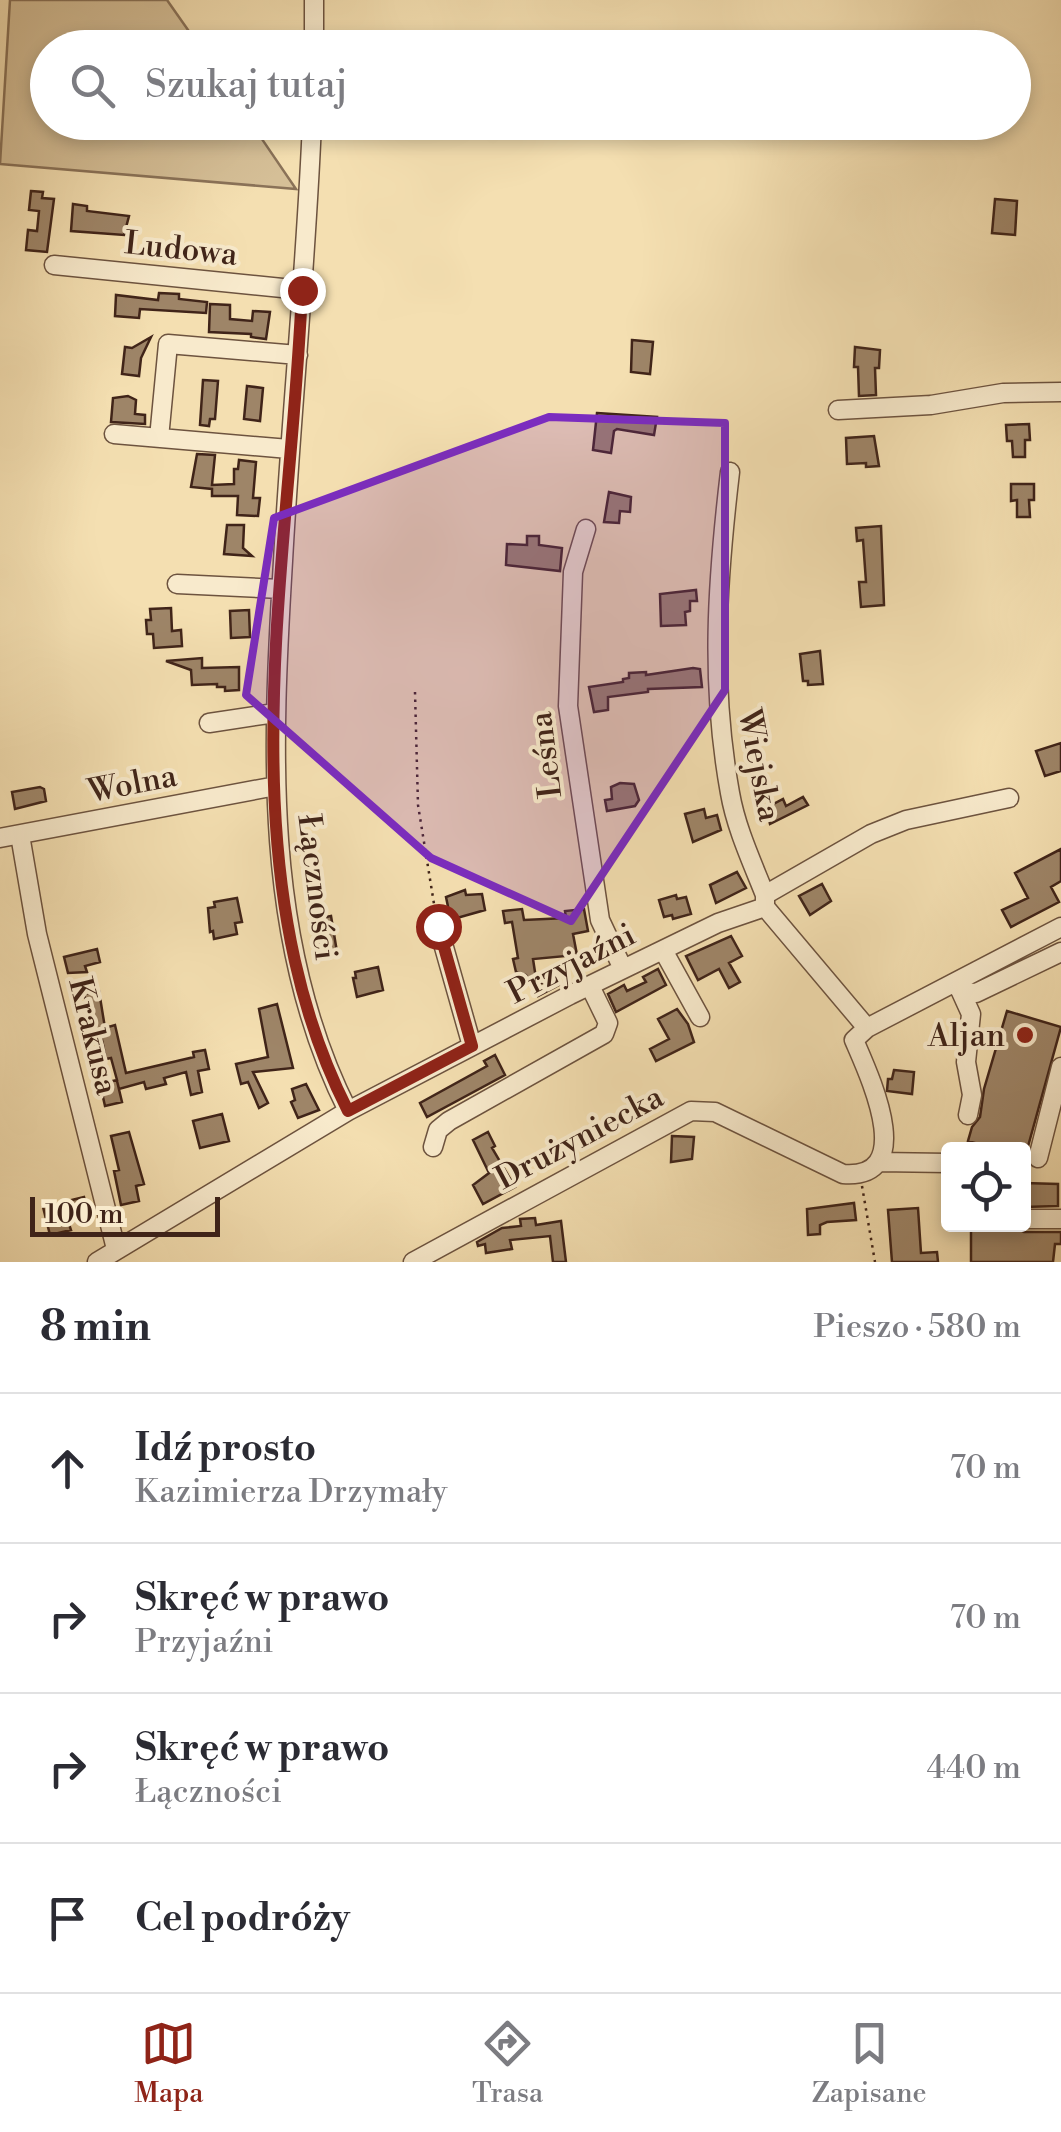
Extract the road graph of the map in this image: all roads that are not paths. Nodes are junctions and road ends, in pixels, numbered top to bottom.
1 (314, 0) edge
2 (314, 30) edge
3 (311, 140) edge
4 (54, 265) dead end
5 (302, 290) junction
6 (298, 355) junction
7 (1061, 392) edge
8 (838, 410) dead end
9 (114, 434) dead end
10 (159, 438) junction
11 (289, 449) junction
12 (730, 472) dead end
13 (586, 529) dead end
14 (177, 584) dead end
15 (281, 589) junction
16 (275, 714) junction
17 (209, 722) dead end
18 (276, 786) junction
19 (1009, 798) dead end
20 (20, 835) junction
21 (0, 838) edge
22 (765, 901) junction
23 (438, 926) road end
24 (1061, 927) edge
25 (663, 950) junction
26 (1061, 952) edge
27 (623, 969) junction
28 (590, 986) junction
29 (958, 987) junction
30 (700, 1018) dead end
31 (860, 1034) junction
32 (472, 1046) junction
33 (1061, 1068) edge
34 (348, 1111) junction
35 (968, 1114) dead end
36 (433, 1147) dead end
37 (1038, 1158) dead end
38 (879, 1162) junction
39 (941, 1163) edge
40 (1031, 1219) edge
41 (1061, 1219) edge
42 (116, 1249) junction
43 (97, 1262) edge
44 (414, 1262) edge

1 - 2 street
3 - 5 street, Łączności
4 - 5 street, Ludowa
5 - 6 street, Łączności
6 - 10 street
6 - 11 street, Łączności
7 - 8 street
9 - 10 street
10 - 11 street
11 - 15 street, Łączności
12 - 22 street, Wiejska
13 - 27 street, Leśna
14 - 15 street
15 - 16 street, Łączności
16 - 17 street
16 - 18 street, Łączności
18 - 20 street, Wolna
18 - 34 street, Łączności
19 - 22 street, Przyjaźni
20 - 21 street, Wolna
20 - 42 street, Krakusa
22 - 25 street, Przyjaźni
22 - 31 street, Wiejska
23 - 32 street
24 - 29 street
25 - 27 street, Przyjaźni
25 - 30 street
26 - 29 street
27 - 28 street, Przyjaźni
28 - 32 street, Przyjaźni
28 - 36 street
29 - 31 street
29 - 35 street
31 - 38 street
32 - 34 street, Przyjaźni
33 - 37 street
34 - 42 street, Przyjaźni
38 - 39 street
38 - 44 street, Drużyniecka
40 - 41 street
42 - 43 street, Przyjaźni

